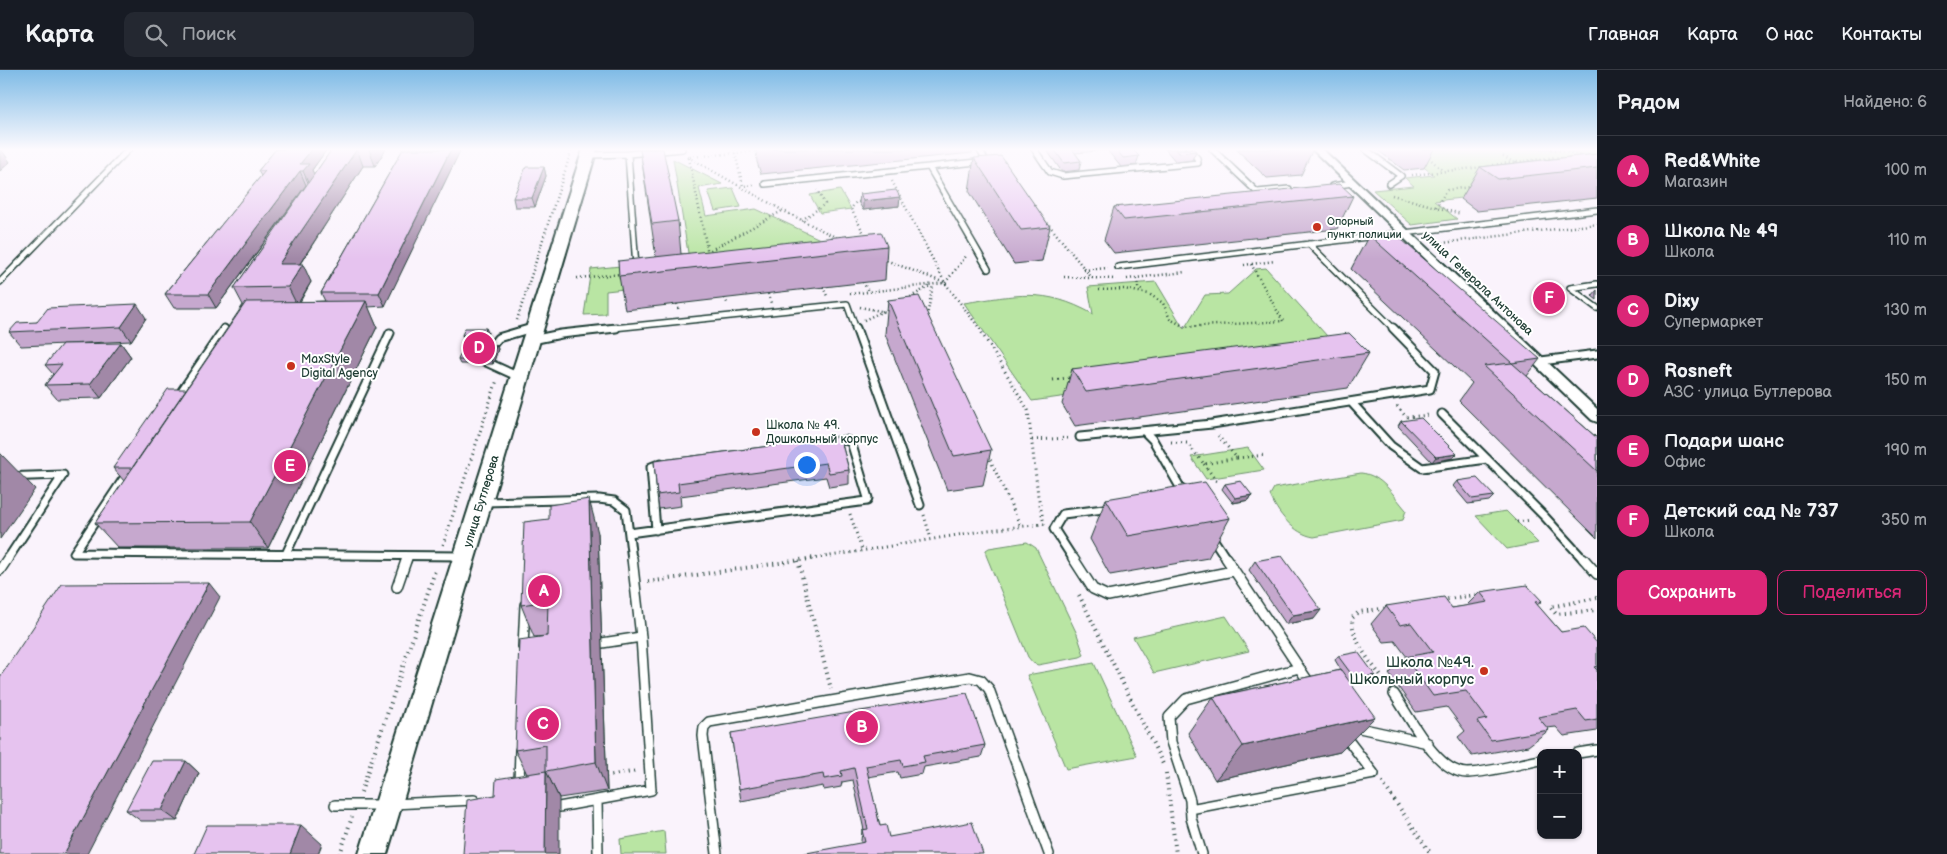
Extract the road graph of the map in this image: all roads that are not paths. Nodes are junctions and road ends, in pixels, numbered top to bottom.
1 (94, 186) edge
2 (573, 186) edge
3 (630, 186) edge
4 (940, 186) edge
5 (1250, 186) edge
6 (1327, 186) edge
7 (1330, 186) edge
8 (1355, 186) edge
9 (1292, 189) edge
10 (1597, 210) edge
11 (1404, 232) junction
12 (1308, 244) junction
13 (1118, 267) road end
14 (988, 269) dead end
15 (636, 273) edge
16 (0, 282) edge
17 (1597, 284) edge
18 (1597, 308) edge
19 (224, 329) dead end
20 (390, 332) dead end
21 (526, 333) junction
22 (1597, 354) edge
23 (1541, 361) junction
24 (510, 373) junction
25 (1352, 403) junction
26 (174, 404) edge
27 (1442, 414) road end
28 (1597, 417) edge
29 (1146, 433) junction
30 (1080, 437) road end
31 (826, 443) edge
32 (1487, 459) junction
33 (135, 462) edge
34 (673, 462) edge
35 (0, 477) edge
36 (481, 502) junction
37 (1189, 502) edge
38 (920, 505) road end
39 (1123, 506) edge
40 (656, 530) junction
41 (1209, 532) edge
42 (629, 533) junction
43 (286, 554) junction
44 (408, 556) junction
45 (464, 556) junction
46 (0, 570) edge
47 (1233, 571) junction
48 (1597, 574) edge
49 (397, 587) dead end
50 (525, 595) edge
51 (641, 637) junction
52 (602, 643) dead end
53 (532, 653) edge
54 (1299, 668) junction
55 (1315, 691) edge
56 (1394, 694) road end
57 (1428, 743) junction
58 (520, 744) edge
59 (1597, 750) edge
60 (1582, 752) edge
61 (1537, 761) edge
62 (518, 793) edge
63 (597, 800) junction
64 (481, 802) edge
65 (388, 804) junction
66 (335, 805) dead end
67 (559, 807) dead end
68 (1190, 809) junction
69 (373, 854) edge
70 (598, 854) edge
71 (717, 854) edge
72 (1050, 854) edge
73 (1202, 854) edge

1 - 16 lane
2 - 21 street, улица Бутлерова
3 - 15 lane
4 - 14 lane
5 - 9 lane
6 - 7 lane
8 - 11 street, улица Генерала Антонова
10 - 11 lane
11 - 12 lane
11 - 23 street, улица Генерала Антонова
12 - 13 lane
12 - 25 lane
17 - 18 lane
19 - 26 lane
20 - 43 lane
21 - 24 street, улица Бутлерова
21 - 24 lane
21 - 38 lane
22 - 23 lane
23 - 28 street, улица Генерала Антонова
24 - 36 street, улица Бутлерова
25 - 29 lane
25 - 32 lane
27 - 32 lane
29 - 30 lane
29 - 37 lane
31 - 40 lane
32 - 48 lane
33 - 43 lane
34 - 40 lane
35 - 46 lane
36 - 42 lane
36 - 45 street, улица Бутлерова
39 - 47 lane
40 - 42 lane
41 - 47 lane
42 - 51 lane
43 - 44 lane
44 - 45 lane
44 - 49 lane
45 - 65 street, улица Бутлерова
47 - 54 lane
50 - 53 lane
51 - 52 lane
51 - 63 lane
54 - 55 lane
54 - 68 lane
56 - 57 lane
57 - 61 lane
57 - 68 lane
58 - 62 lane
59 - 60 lane
63 - 67 lane
63 - 70 lane
64 - 65 lane
65 - 66 lane
65 - 69 street, улица Бутлерова
68 - 73 lane
71 - 72 lane

